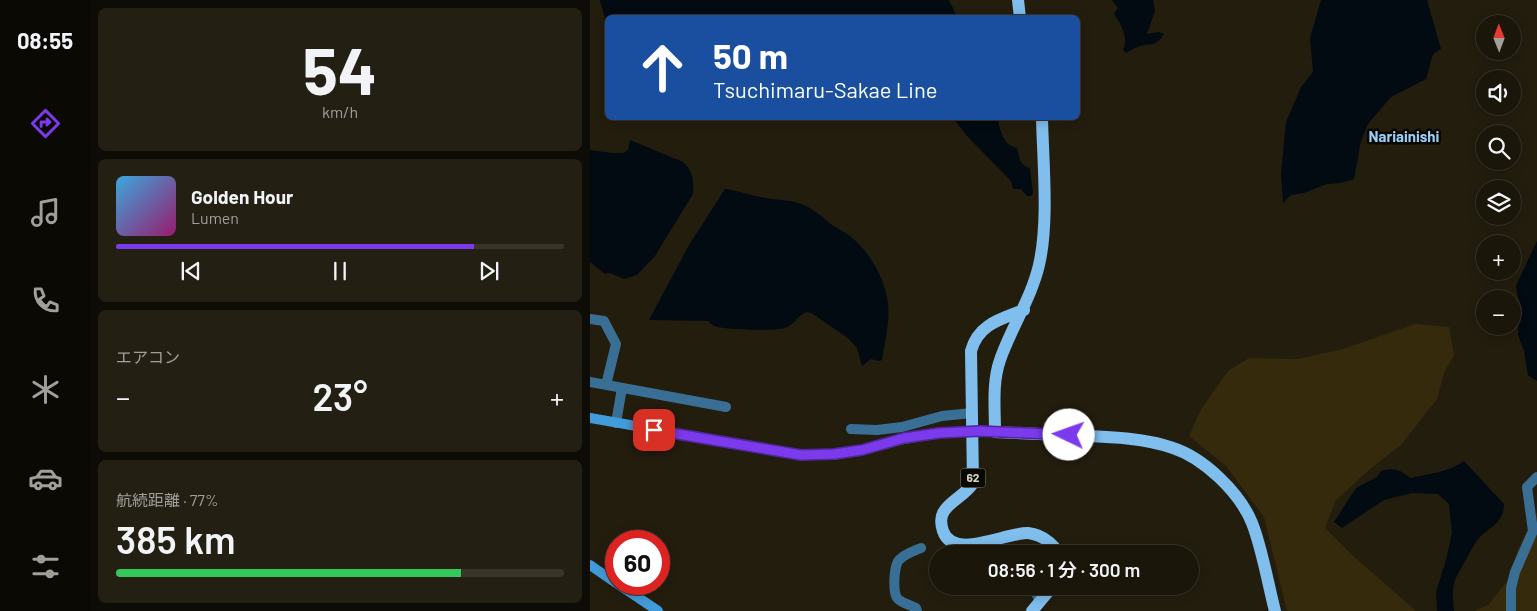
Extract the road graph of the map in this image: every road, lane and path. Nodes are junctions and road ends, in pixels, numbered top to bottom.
1 (1018, 0) edge
2 (1020, 15) edge
3 (1042, 120) edge
4 (1024, 310) junction
5 (590, 319) edge
6 (590, 382) edge
7 (606, 385) junction
8 (622, 388) junction
9 (726, 407) dead end
10 (972, 413) junction
11 (590, 418) edge
12 (616, 423) junction
13 (851, 429) dead end
14 (995, 432) junction
15 (1537, 476) edge
16 (965, 545) edge
17 (965, 545) edge
18 (1052, 545) edge
19 (921, 548) dead end
20 (590, 565) edge
21 (605, 575) edge
22 (635, 595) edge
23 (1035, 595) edge
24 (1047, 595) edge
25 (1039, 607) edge
26 (658, 611) edge
27 (917, 611) edge
28 (1275, 611) edge
29 (1511, 611) edge

1 - 2 main road
3 - 4 main road
4 - 10 main road, 62
4 - 14 main road
5 - 7 street
6 - 7 street
7 - 8 street
8 - 9 street
8 - 12 street
10 - 13 street
10 - 16 main road, 62
11 - 12 main road
12 - 14 main road, bridge
14 - 28 main road
15 - 29 street
17 - 18 main road, 62
19 - 27 street
20 - 21 main road
22 - 26 main road
23 - 25 street
24 - 25 main road

